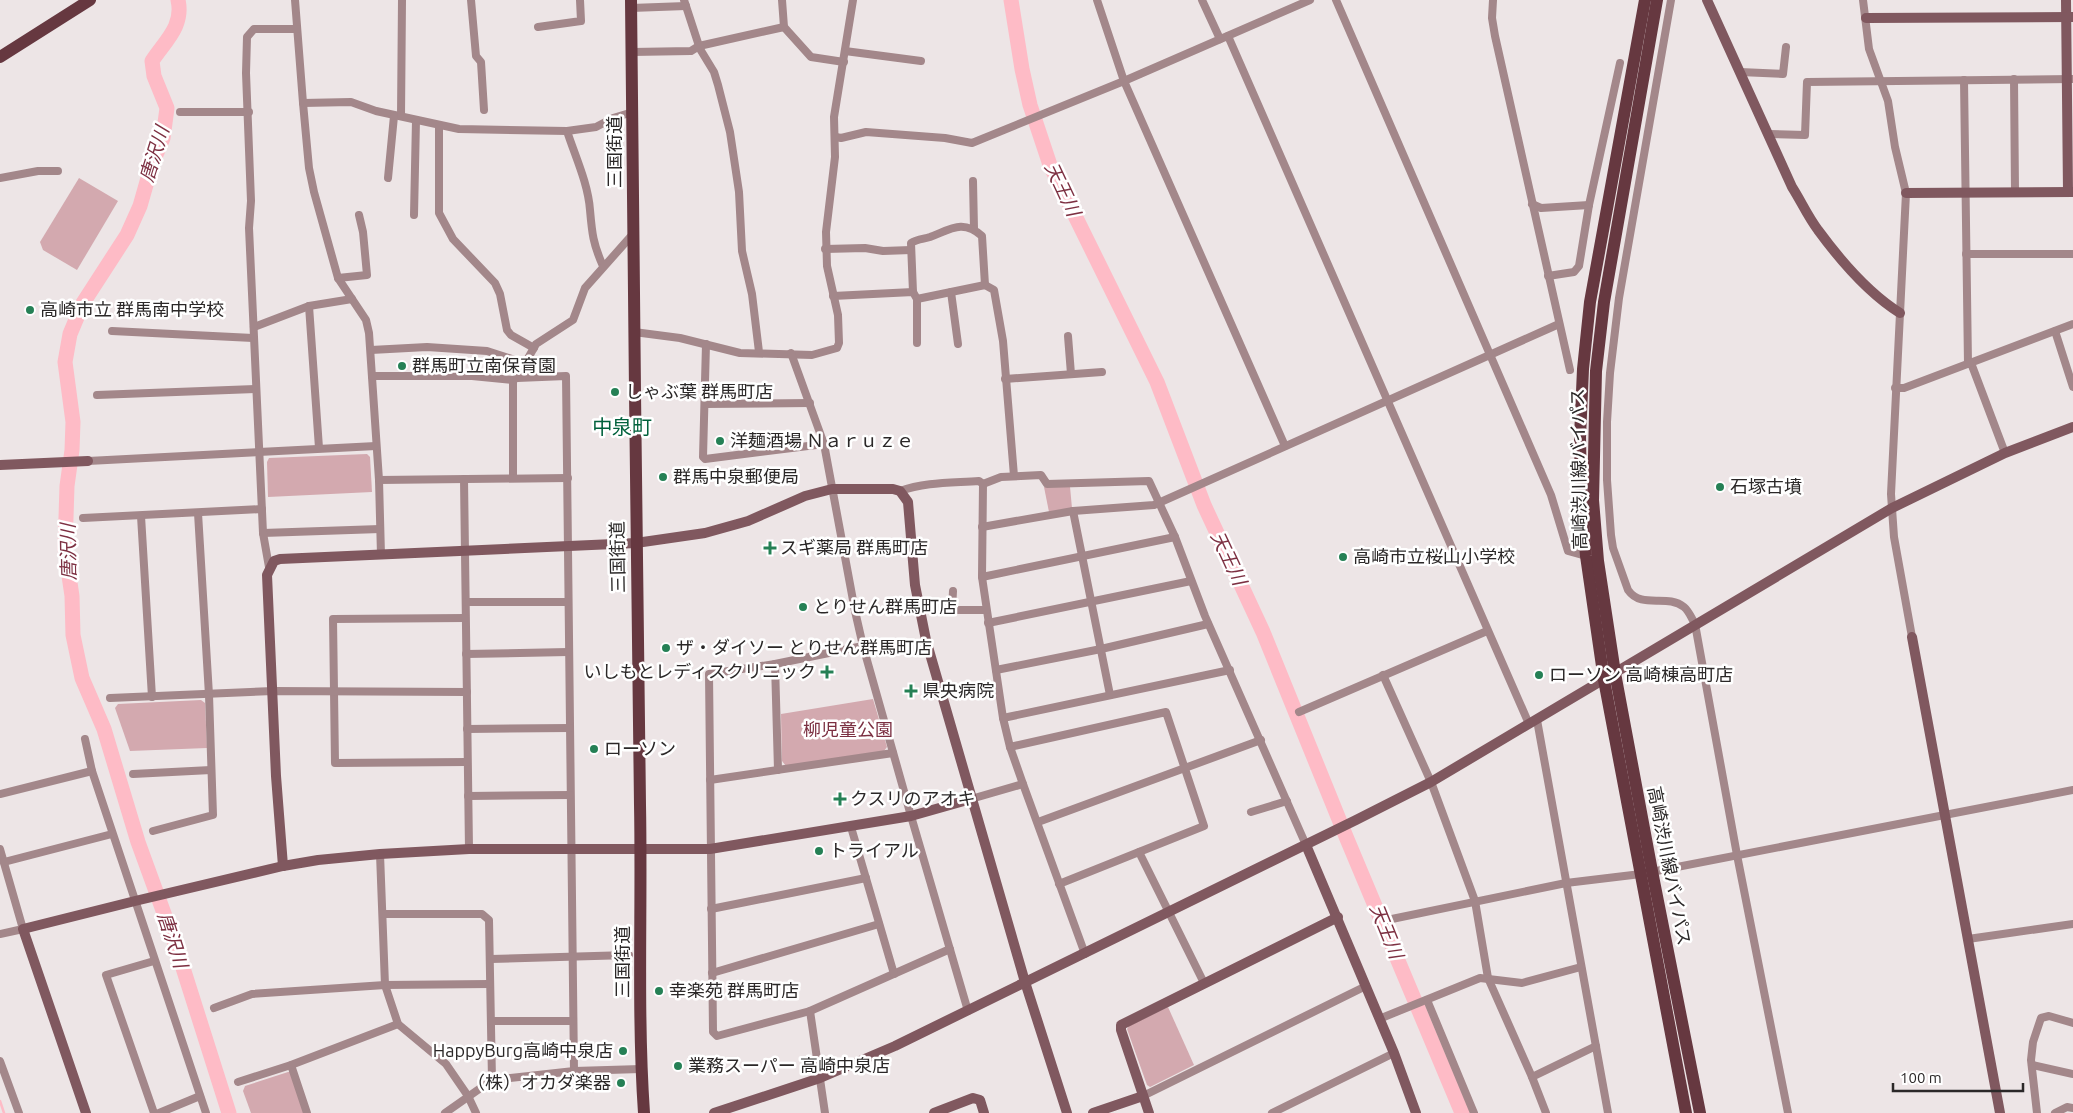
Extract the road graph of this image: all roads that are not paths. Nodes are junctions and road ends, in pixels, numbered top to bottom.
1 (90, 0) edge
2 (295, 0) edge
3 (402, 0) edge
4 (471, 0) edge
5 (580, 0) edge
6 (782, 0) edge
7 (853, 0) edge
8 (1097, 0) edge
9 (1202, 0) edge
10 (1310, 0) edge
11 (1336, 0) edge
12 (1493, 0) edge
13 (1645, 0) edge
14 (1656, 0) edge
15 (1671, 0) edge
16 (1708, 0) edge
17 (1863, 0) edge
18 (2066, 0) edge
19 (685, 3) edge
20 (631, 4) edge
21 (2070, 17) edge
22 (1866, 18) junction
23 (784, 27) junction
24 (538, 28) dead end
25 (297, 29) junction
26 (1228, 36) junction
27 (1220, 39) junction
28 (699, 46) junction
29 (1786, 47) dead end
30 (845, 51) junction
31 (632, 52) junction
32 (0, 57) edge
33 (921, 61) dead end
34 (844, 62) junction
35 (1620, 63) dead end
36 (1740, 72) junction
37 (2014, 79) junction
38 (2070, 79) edge
39 (1964, 80) junction
40 (1881, 81) junction
41 (1124, 82) junction
42 (303, 103) junction
43 (484, 110) dead end
44 (180, 112) dead end
45 (249, 112) junction
46 (633, 112) junction
47 (397, 116) junction
48 (416, 120) junction
49 (439, 126) junction
50 (567, 131) junction
51 (1768, 134) junction
52 (2070, 136) edge
53 (836, 137) junction
54 (58, 171) dead end
55 (0, 178) edge
56 (388, 178) dead end
57 (973, 182) dead end
58 (1965, 192) junction
59 (2015, 192) junction
60 (2070, 192) edge
61 (1906, 193) junction
62 (1532, 204) junction
63 (1589, 205) junction
64 (359, 215) dead end
65 (414, 215) dead end
66 (974, 229) junction
67 (633, 234) junction
68 (825, 249) junction
69 (911, 250) junction
70 (1966, 254) junction
71 (2073, 254) edge
72 (603, 266) junction
73 (1548, 276) junction
74 (338, 278) junction
75 (985, 285) junction
76 (951, 292) junction
77 (833, 296) junction
78 (915, 296) junction
79 (352, 299) junction
80 (309, 306) junction
81 (1900, 313) junction
82 (1559, 324) junction
83 (2073, 324) edge
84 (254, 327) junction
85 (112, 331) dead end
86 (634, 332) junction
87 (2055, 332) junction
88 (1068, 336) dead end
89 (253, 338) junction
90 (917, 343) dead end
91 (706, 344) junction
92 (958, 344) dead end
93 (534, 348) junction
94 (371, 350) junction
95 (759, 352) junction
96 (791, 353) junction
97 (1490, 356) junction
98 (1970, 363) junction
99 (526, 364) junction
100 (1570, 370) dead end
101 (1102, 372) dead end
102 (1071, 374) junction
103 (372, 376) junction
104 (515, 379) junction
105 (1005, 379) junction
106 (2073, 387) edge
107 (1896, 388) junction
108 (255, 389) junction
109 (97, 395) dead end
110 (1387, 400) junction
111 (810, 403) junction
112 (705, 404) junction
113 (2073, 427) edge
114 (824, 444) junction
115 (376, 446) junction
116 (1285, 446) junction
117 (319, 448) junction
118 (260, 452) junction
119 (2005, 453) junction
120 (88, 461) joint
121 (0, 465) edge
122 (1014, 476) junction
123 (513, 478) junction
124 (568, 478) junction
125 (464, 479) junction
126 (379, 480) junction
127 (983, 484) junction
128 (832, 489) junction
129 (900, 491) junction
130 (1158, 502) junction
131 (1892, 508) junction
132 (262, 509) junction
133 (1073, 511) junction
134 (198, 513) junction
135 (141, 516) junction
136 (83, 518) dead end
137 (982, 527) junction
138 (380, 529) junction
139 (263, 533) junction
140 (1174, 537) junction
141 (636, 543) junction
142 (569, 545) junction
143 (466, 550) junction
144 (381, 555) junction
145 (1586, 556) junction
146 (1082, 557) junction
147 (269, 567) junction
148 (982, 577) junction
149 (1191, 581) junction
150 (953, 591) dead end
151 (466, 602) junction
152 (568, 602) junction
153 (1091, 603) junction
154 (986, 610) junction
155 (465, 618) junction
156 (988, 623) junction
157 (1208, 624) junction
158 (1695, 624) junction
159 (1487, 631) junction
160 (1912, 637) joint
161 (863, 646) junction
162 (1101, 649) junction
163 (568, 652) junction
164 (466, 654) junction
165 (775, 664) junction
166 (996, 670) junction
167 (1230, 670) junction
168 (1383, 675) junction
169 (1610, 676) junction
170 (273, 691) junction
171 (333, 691) junction
172 (466, 692) junction
173 (209, 695) junction
174 (1110, 695) junction
175 (152, 697) junction
176 (110, 698) dead end
177 (1299, 712) dead end
178 (1003, 718) junction
179 (1533, 722) junction
180 (570, 728) junction
181 (467, 729) junction
182 (85, 739) dead end
183 (1261, 740) junction
184 (1010, 747) junction
185 (892, 752) junction
186 (467, 762) junction
187 (1186, 769) junction
188 (211, 770) junction
189 (778, 770) junction
190 (92, 771) junction
191 (133, 774) dead end
192 (710, 780) junction
193 (1431, 782) junction
194 (1023, 784) junction
195 (2073, 790) edge
196 (0, 794) edge
197 (570, 795) junction
198 (468, 796) junction
199 (972, 799) junction
200 (1287, 801) junction
201 (1251, 812) dead end
202 (1945, 814) junction
203 (911, 816) junction
204 (1038, 822) junction
205 (851, 827) junction
206 (153, 831) dead end
207 (112, 834) junction
208 (1306, 845) junction
209 (0, 849) edge
210 (470, 849) junction
211 (572, 849) junction
212 (641, 849) junction
213 (710, 849) junction
214 (1139, 852) junction
215 (380, 854) junction
216 (1737, 855) junction
217 (4, 862) junction
218 (283, 866) junction
219 (1646, 873) junction
220 (866, 878) junction
221 (1566, 883) junction
222 (1059, 884) junction
223 (1475, 900) junction
224 (135, 901) junction
225 (712, 909) junction
226 (383, 914) junction
227 (1168, 914) junction
228 (1338, 917) junction
229 (1387, 920) dead end
230 (879, 924) junction
231 (2073, 924) edge
232 (23, 930) junction
233 (0, 934) edge
234 (1968, 939) junction
235 (950, 949) junction
236 (1085, 954) junction
237 (572, 956) junction
238 (629, 956) dead end
239 (491, 959) junction
240 (154, 961) junction
241 (1582, 967) junction
242 (712, 973) junction
243 (894, 974) junction
244 (1488, 978) junction
245 (1025, 982) junction
246 (1204, 983) junction
247 (489, 984) junction
248 (384, 986) junction
249 (1366, 986) junction
250 (1424, 1000) junction
251 (214, 1008) dead end
252 (810, 1011) junction
253 (968, 1011) junction
254 (1379, 1019) junction
255 (491, 1021) junction
256 (573, 1021) junction
257 (2073, 1023) edge
258 (398, 1024) junction
259 (1596, 1046) junction
260 (1394, 1053) junction
261 (0, 1061) edge
262 (291, 1065) junction
263 (2032, 1066) junction
264 (641, 1069) junction
265 (574, 1071) junction
266 (2073, 1074) edge
267 (820, 1078) junction
268 (1532, 1078) junction
269 (492, 1080) junction
270 (238, 1082) dead end
271 (200, 1096) junction
272 (468, 1096) junction
273 (1143, 1096) junction
274 (2073, 1108) edge
275 (19, 1113) edge
276 (86, 1113) edge
277 (154, 1113) edge
278 (159, 1113) edge
279 (206, 1113) edge
280 (307, 1113) edge
281 (444, 1113) edge
282 (476, 1113) edge
283 (644, 1113) edge
284 (714, 1113) edge
285 (825, 1113) edge
286 (934, 1113) edge
287 (984, 1113) edge
288 (1067, 1113) edge
289 (1093, 1113) edge
290 (1149, 1113) edge
291 (1272, 1113) edge
292 (1416, 1113) edge
293 (1474, 1113) edge
294 (1546, 1113) edge
295 (1608, 1113) edge
296 (1686, 1113) edge
297 (1700, 1113) edge
298 (1788, 1113) edge
299 (2000, 1113) edge
300 (2037, 1113) edge
301 (2055, 1113) edge

1 - 32 main road
2 - 25 street
3 - 47 street
4 - 43 street
5 - 24 street
6 - 23 street
7 - 30 street
8 - 41 street
9 - 27 street
10 - 26 street
11 - 97 street
12 - 62 street
13 - 145 main road, 高崎渋川線バイパス
14 - 169 main road, 高崎渋川線バイパス
15 - 158 street
16 - 36 street
17 - 22 street
18 - 21 street
19 - 20 street
19 - 28 street
20 - 31 main road, 三国街道
21 - 22 street
21 - 38 street
22 - 40 street
23 - 28 street
23 - 34 street
25 - 42 street
25 - 45 street
26 - 27 street
26 - 110 street
27 - 41 street
28 - 31 street
28 - 95 street
29 - 36 street
30 - 33 street
30 - 34 street
31 - 46 main road, 三国街道
34 - 53 street
35 - 63 street
36 - 51 street
37 - 38 street
37 - 39 street
37 - 59 street
38 - 52 street
39 - 40 street
39 - 58 street
40 - 51 street
40 - 61 street
41 - 53 street
41 - 116 street
42 - 47 street
42 - 74 street
44 - 45 street
45 - 84 street
46 - 50 street
46 - 67 main road, 三国街道
47 - 48 street
47 - 56 street
48 - 49 street
48 - 65 street
49 - 50 street
49 - 93 street
50 - 72 street
51 - 81 street
52 - 60 street
53 - 68 street
54 - 55 street
57 - 66 street
58 - 59 street
58 - 61 street
58 - 70 street
59 - 60 street
61 - 81 street
62 - 63 street
62 - 73 street
63 - 73 street
64 - 74 street
66 - 69 street
66 - 75 street
67 - 72 street
67 - 86 main road, 三国街道
68 - 69 street
68 - 77 street
69 - 78 street
70 - 71 street
70 - 98 street
72 - 93 street
73 - 82 street
74 - 79 street
75 - 76 street
75 - 105 street
76 - 78 street
76 - 92 street
77 - 78 street
77 - 96 street
78 - 90 street
79 - 80 street
79 - 94 street
80 - 84 street
80 - 117 street
81 - 107 street
82 - 97 street
82 - 100 street
83 - 87 street
84 - 89 street
85 - 89 street
86 - 91 street
86 - 141 main road, 三国街道
87 - 98 street
87 - 106 street
88 - 102 street
89 - 108 street
91 - 95 street
91 - 112 street
93 - 99 street
94 - 99 street
94 - 103 street
95 - 96 street
96 - 111 street
97 - 110 street
97 - 145 street
98 - 107 street
98 - 119 street
99 - 104 street
101 - 102 street
102 - 105 street
103 - 104 street
103 - 115 street
104 - 123 street
104 - 124 street
105 - 122 street
107 - 131 street
108 - 109 street
108 - 118 street
110 - 116 street
110 - 159 street
111 - 112 street
111 - 114 street
112 - 114 street
113 - 119 street
114 - 128 street
115 - 117 street
115 - 126 street
116 - 130 street
117 - 118 street
118 - 120 street
118 - 132 street
119 - 131 street
120 - 121 street
122 - 127 street
122 - 130 street
123 - 124 street
123 - 125 street
124 - 142 street
125 - 126 street
125 - 143 street
126 - 138 street
127 - 129 street
127 - 137 street
128 - 129 street
128 - 141 street
128 - 161 street
129 - 199 street
130 - 133 street
130 - 140 street
131 - 158 street
131 - 160 street
132 - 134 street
132 - 139 street
133 - 137 street
133 - 146 street
134 - 135 street
134 - 173 street
135 - 136 street
135 - 175 street
137 - 148 street
138 - 139 street
138 - 144 street
139 - 147 street
140 - 146 street
140 - 149 street
141 - 142 street
141 - 212 main road, 三国街道
142 - 143 street
142 - 152 street
143 - 144 street
143 - 151 street
144 - 147 street
145 - 169 main road, 高崎渋川線バイパス
146 - 148 street
146 - 153 street
147 - 170 street
148 - 154 street
149 - 153 street
149 - 157 street
150 - 154 street
151 - 152 street
151 - 155 street
152 - 163 street
153 - 156 street
153 - 162 street
154 - 156 street
155 - 164 street
155 - 171 street
156 - 166 street
157 - 162 street
157 - 167 street
158 - 169 street
158 - 216 street
159 - 168 street
159 - 179 street
160 - 202 street
161 - 165 street
161 - 185 street
162 - 166 street
162 - 174 street
163 - 164 street
163 - 180 street
164 - 172 street
165 - 189 street
165 - 192 street
166 - 178 street
167 - 174 street
167 - 183 street
168 - 177 street
168 - 193 street
169 - 179 street
169 - 219 main road, 高崎渋川線バイパス
170 - 171 street
170 - 173 street
170 - 218 street
171 - 172 street
171 - 186 street
172 - 181 street
173 - 175 street
173 - 188 street
174 - 178 street
175 - 176 street
178 - 184 street
179 - 193 street
179 - 221 street
180 - 181 street
180 - 197 street
181 - 186 street
182 - 190 street
183 - 187 street
183 - 200 street
184 - 187 street
184 - 194 street
185 - 189 street
185 - 203 street
186 - 198 street
187 - 204 street
187 - 214 street
188 - 191 street
188 - 206 street
189 - 192 street
190 - 196 street
190 - 207 street
192 - 213 street
193 - 208 street
193 - 223 street
194 - 199 street
194 - 204 street
195 - 202 street
197 - 198 street
197 - 211 street
198 - 210 street
199 - 203 street
199 - 245 street
200 - 201 street
200 - 208 street
202 - 216 street
202 - 234 street
203 - 205 street
203 - 235 street
204 - 222 street
205 - 213 street
205 - 220 street
207 - 217 street
207 - 224 street
208 - 227 street
208 - 228 street
209 - 217 street
210 - 211 street
210 - 215 street
211 - 212 street
211 - 237 street
212 - 213 street
212 - 264 main road, 三国街道
213 - 225 street
214 - 222 street
214 - 227 street
215 - 218 street
215 - 226 street
216 - 219 street
216 - 298 street
217 - 232 street
218 - 224 street
219 - 221 street
219 - 296 main road, 高崎渋川線バイパス
219 - 297 main road, 高崎渋川線バイパス
220 - 225 street
220 - 230 street
221 - 223 street
221 - 241 street
222 - 236 street
223 - 229 street
223 - 244 street
224 - 232 street
224 - 240 street
225 - 242 street
226 - 239 street
226 - 248 street
227 - 236 street
227 - 246 street
228 - 246 street
228 - 249 street
230 - 242 street
230 - 243 street
231 - 234 street
232 - 233 street
232 - 276 street
234 - 299 street
235 - 243 street
235 - 253 street
236 - 245 street
237 - 238 street
237 - 239 street
237 - 256 street
239 - 247 street
240 - 271 street
240 - 277 street
241 - 244 street
241 - 259 street
242 - 252 street
243 - 252 street
244 - 250 street
244 - 268 street
245 - 253 street
245 - 288 street
246 - 273 street
247 - 248 street
247 - 255 street
248 - 251 street
248 - 258 street
249 - 254 street
249 - 273 street
250 - 254 street
250 - 293 street
252 - 267 street
253 - 267 street
254 - 260 street
255 - 256 street
255 - 269 street
256 - 265 street
257 - 263 street
258 - 262 street
258 - 272 street
259 - 268 street
259 - 295 street
260 - 291 street
260 - 292 street
261 - 275 street
262 - 270 street
262 - 280 street
263 - 266 street
263 - 300 street
264 - 265 street
264 - 283 main road, 三国街道
265 - 269 street
267 - 284 street
267 - 285 street
268 - 294 street
269 - 272 street
271 - 278 street
271 - 279 street
272 - 281 street
272 - 282 street
273 - 289 street
273 - 290 street
274 - 301 street
286 - 287 street

